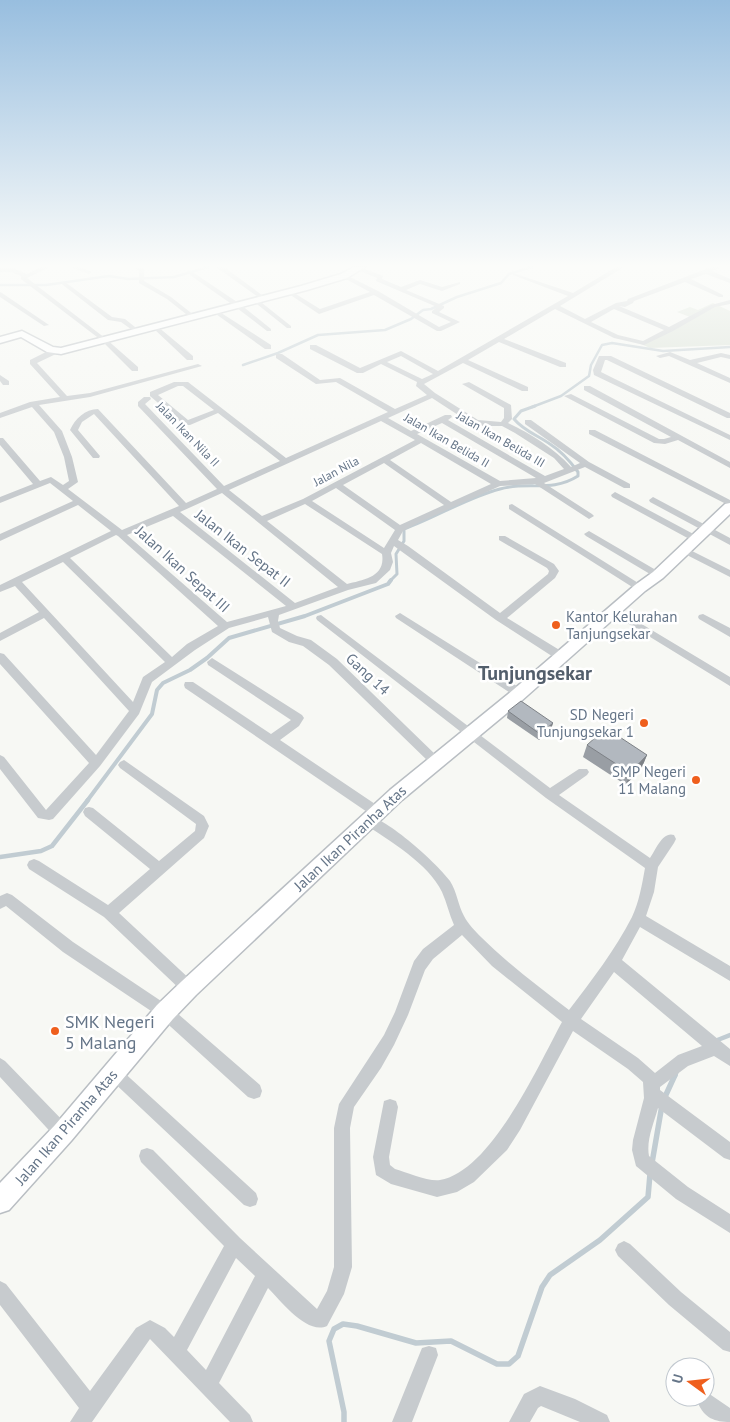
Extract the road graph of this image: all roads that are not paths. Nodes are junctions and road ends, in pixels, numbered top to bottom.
1 (95, 333) edge
2 (127, 333) edge
3 (163, 333) edge
4 (248, 333) edge
5 (510, 333) edge
6 (609, 333) edge
7 (664, 333) edge
8 (2, 338) edge
9 (103, 339) junction
10 (499, 340) junction
11 (268, 347) dead end
12 (313, 347) dead end
13 (55, 351) junction
14 (279, 356) dead end
15 (660, 356) dead end
16 (730, 357) edge
17 (190, 358) dead end
18 (463, 360) junction
19 (382, 362) junction
20 (689, 363) junction
21 (563, 365) dead end
22 (198, 366) dead end
23 (135, 369) dead end
24 (437, 373) junction
25 (420, 381) junction
26 (730, 381) edge
27 (466, 384) dead end
28 (587, 388) dead end
29 (525, 389) dead end
30 (432, 395) junction
31 (599, 395) junction
32 (62, 396) junction
33 (568, 396) dead end
34 (147, 399) dead end
35 (582, 403) junction
36 (33, 404) junction
37 (220, 410) junction
38 (627, 410) junction
39 (394, 412) junction
40 (461, 412) junction
41 (0, 416) edge
42 (730, 416) edge
43 (382, 418) junction
44 (612, 419) junction
45 (443, 420) junction
46 (528, 422) dead end
47 (503, 424) junction
48 (658, 426) junction
49 (592, 432) dead end
50 (411, 434) junction
51 (643, 434) junction
52 (678, 437) junction
53 (730, 438) edge
54 (0, 440) edge
55 (421, 440) junction
56 (96, 456) dead end
57 (385, 460) junction
58 (286, 461) junction
59 (583, 465) junction
60 (730, 465) edge
61 (570, 470) junction
62 (541, 482) junction
63 (38, 484) junction
64 (498, 484) junction
65 (337, 485) junction
66 (627, 486) dead end
67 (62, 489) junction
68 (222, 489) junction
69 (615, 496) dead end
70 (0, 500) edge
71 (652, 500) dead end
72 (306, 501) junction
73 (78, 502) junction
74 (730, 503) edge
75 (450, 506) junction
76 (185, 507) junction
77 (512, 507) dead end
78 (730, 507) edge
79 (174, 512) junction
80 (589, 516) dead end
81 (261, 520) junction
82 (400, 529) junction
83 (119, 533) junction
84 (589, 534) dead end
85 (0, 538) edge
86 (502, 538) dead end
87 (695, 540) junction
88 (393, 542) junction
89 (730, 542) edge
90 (386, 553) junction
91 (66, 558) junction
92 (730, 574) edge
93 (658, 575) junction
94 (16, 581) junction
95 (346, 588) junction
96 (640, 588) junction
97 (0, 589) edge
98 (294, 607) junction
99 (615, 611) junction
100 (46, 613) junction
101 (400, 616) dead end
102 (703, 617) dead end
103 (321, 618) dead end
104 (500, 618) junction
105 (275, 621) junction
106 (225, 626) junction
107 (730, 633) edge
108 (0, 636) edge
109 (0, 657) edge
110 (562, 657) junction
111 (212, 662) dead end
112 (172, 664) junction
113 (730, 682) edge
114 (189, 685) dead end
115 (519, 694) junction
116 (135, 711) junction
117 (471, 732) junction
118 (270, 741) junction
119 (0, 760) edge
120 (435, 761) junction
121 (96, 763) junction
122 (124, 765) dead end
123 (583, 772) dead end
124 (550, 795) junction
125 (89, 812) dead end
126 (372, 816) junction
127 (670, 839) dead end
128 (34, 865) dead end
129 (652, 866) junction
130 (159, 869) junction
131 (0, 903) edge
132 (109, 913) junction
133 (638, 918) junction
134 (459, 921) junction
135 (613, 962) junction
136 (730, 974) edge
137 (189, 988) junction
138 (165, 1012) junction
139 (571, 1020) junction
140 (719, 1048) edge
141 (0, 1066) edge
142 (114, 1073) junction
143 (254, 1091) dead end
144 (653, 1091) junction
145 (390, 1107) dead end
146 (63, 1133) junction
147 (730, 1152) edge
148 (147, 1156) dead end
149 (2, 1193) edge
150 (250, 1199) dead end
151 (730, 1224) edge
152 (234, 1244) junction
153 (624, 1250) dead end
154 (266, 1274) junction
155 (0, 1290) edge
156 (730, 1343) edge
157 (176, 1352) junction
158 (429, 1355) dead end
159 (208, 1385) junction
160 (713, 1407) edge
161 (85, 1415) edge
162 (730, 1420) edge
163 (243, 1422) edge
164 (402, 1422) edge
165 (520, 1422) edge
166 (600, 1422) edge

1 - 9 street
2 - 9 street
3 - 17 street
4 - 11 street
5 - 10 street
6 - 7 street
8 - 13 street
9 - 13 street
9 - 23 street
10 - 18 street
10 - 21 street
12 - 19 street
13 - 32 street
14 - 39 street
15 - 20 street
16 - 20 street
18 - 24 street
18 - 29 street
19 - 24 street
19 - 25 street
20 - 26 street
22 - 32 street
24 - 25 street
25 - 30 street
27 - 47 street
28 - 31 street
30 - 39 street
30 - 40 street
31 - 35 street
31 - 38 street
32 - 36 street
33 - 35 street
34 - 68 street, Jalan Ikan Nila II
35 - 44 street
36 - 41 street
36 - 67 street
37 - 37 street
37 - 58 street
38 - 44 street
38 - 48 street
39 - 43 street
40 - 45 street
40 - 47 street
42 - 53 street
43 - 50 street, Jalan Ikan Belida II
43 - 58 street
44 - 51 street
45 - 50 street
45 - 62 street, Jalan Ikan Belida III
46 - 59 street
47 - 61 street
48 - 51 street
48 - 52 street
49 - 74 street
50 - 55 street, Jalan Ikan Belida II
51 - 52 street
52 - 60 street
54 - 63 street
55 - 57 street, Jalan Nila
55 - 64 street, Jalan Ikan Belida II
56 - 76 street
57 - 65 street, Jalan Nila
57 - 75 street
58 - 68 street
59 - 61 street
59 - 66 street
61 - 62 street
62 - 64 street
62 - 80 street, Jalan Ikan Belida III
63 - 67 street, Jalan Ikan Sepat III
63 - 70 street
64 - 75 street
65 - 72 street, Jalan Nila
65 - 82 street
67 - 73 street, Jalan Ikan Sepat III
68 - 76 street
68 - 81 street
69 - 87 street
71 - 87 street
72 - 81 street, Jalan Nila
72 - 90 street
73 - 83 street, Jalan Ikan Sepat III
73 - 85 street
75 - 82 street
76 - 79 street
77 - 96 street
78 - 87 street, Jalan Ikan Piranha Atas
79 - 83 street
79 - 98 street, Jalan Ikan Sepat II
81 - 95 street
82 - 88 street
83 - 91 street
83 - 106 street, Jalan Ikan Sepat III
84 - 93 street
86 - 104 street
87 - 89 street
87 - 92 street
87 - 93 street, Jalan Ikan Piranha Atas
88 - 90 street
88 - 104 street
90 - 95 street
91 - 94 street
91 - 112 street
93 - 96 street, Jalan Ikan Piranha Atas
94 - 97 street
94 - 100 street
95 - 98 street
96 - 99 street, Jalan Ikan Piranha Atas
98 - 105 street
99 - 110 street, Jalan Ikan Piranha Atas
99 - 113 street
100 - 108 street
100 - 116 street
101 - 115 street
102 - 107 street
103 - 117 street
104 - 110 street
105 - 106 street
105 - 120 street, Gang 14
106 - 112 street
109 - 121 street
110 - 115 street, Jalan Ikan Piranha Atas
111 - 118 street
112 - 116 street
114 - 118 street
115 - 117 street, Jalan Ikan Piranha Atas
116 - 121 street
117 - 120 street, Jalan Ikan Piranha Atas
117 - 124 street
118 - 126 street
119 - 121 street
120 - 126 street, Jalan Ikan Piranha Atas
122 - 130 street
123 - 124 street
124 - 129 street
125 - 130 street
126 - 134 street
126 - 137 street, Jalan Ikan Piranha Atas
127 - 129 street
128 - 132 street
129 - 133 street
130 - 132 street
131 - 138 street
132 - 137 street
133 - 135 street
133 - 136 street
134 - 139 street
134 - 154 street
135 - 139 street
135 - 140 street
137 - 138 street, Jalan Ikan Piranha Atas
138 - 142 street, Jalan Ikan Piranha Atas
138 - 143 street
139 - 144 street
139 - 145 street
140 - 144 street
141 - 146 street
142 - 146 street, Jalan Ikan Piranha Atas
142 - 150 street
144 - 147 street
144 - 151 street
146 - 149 street, Jalan Ikan Piranha Atas
148 - 152 street
152 - 154 street
152 - 157 street
153 - 156 street
154 - 159 street
155 - 161 street
157 - 159 street
157 - 161 street
158 - 164 street
159 - 163 street
160 - 162 street
165 - 166 street

